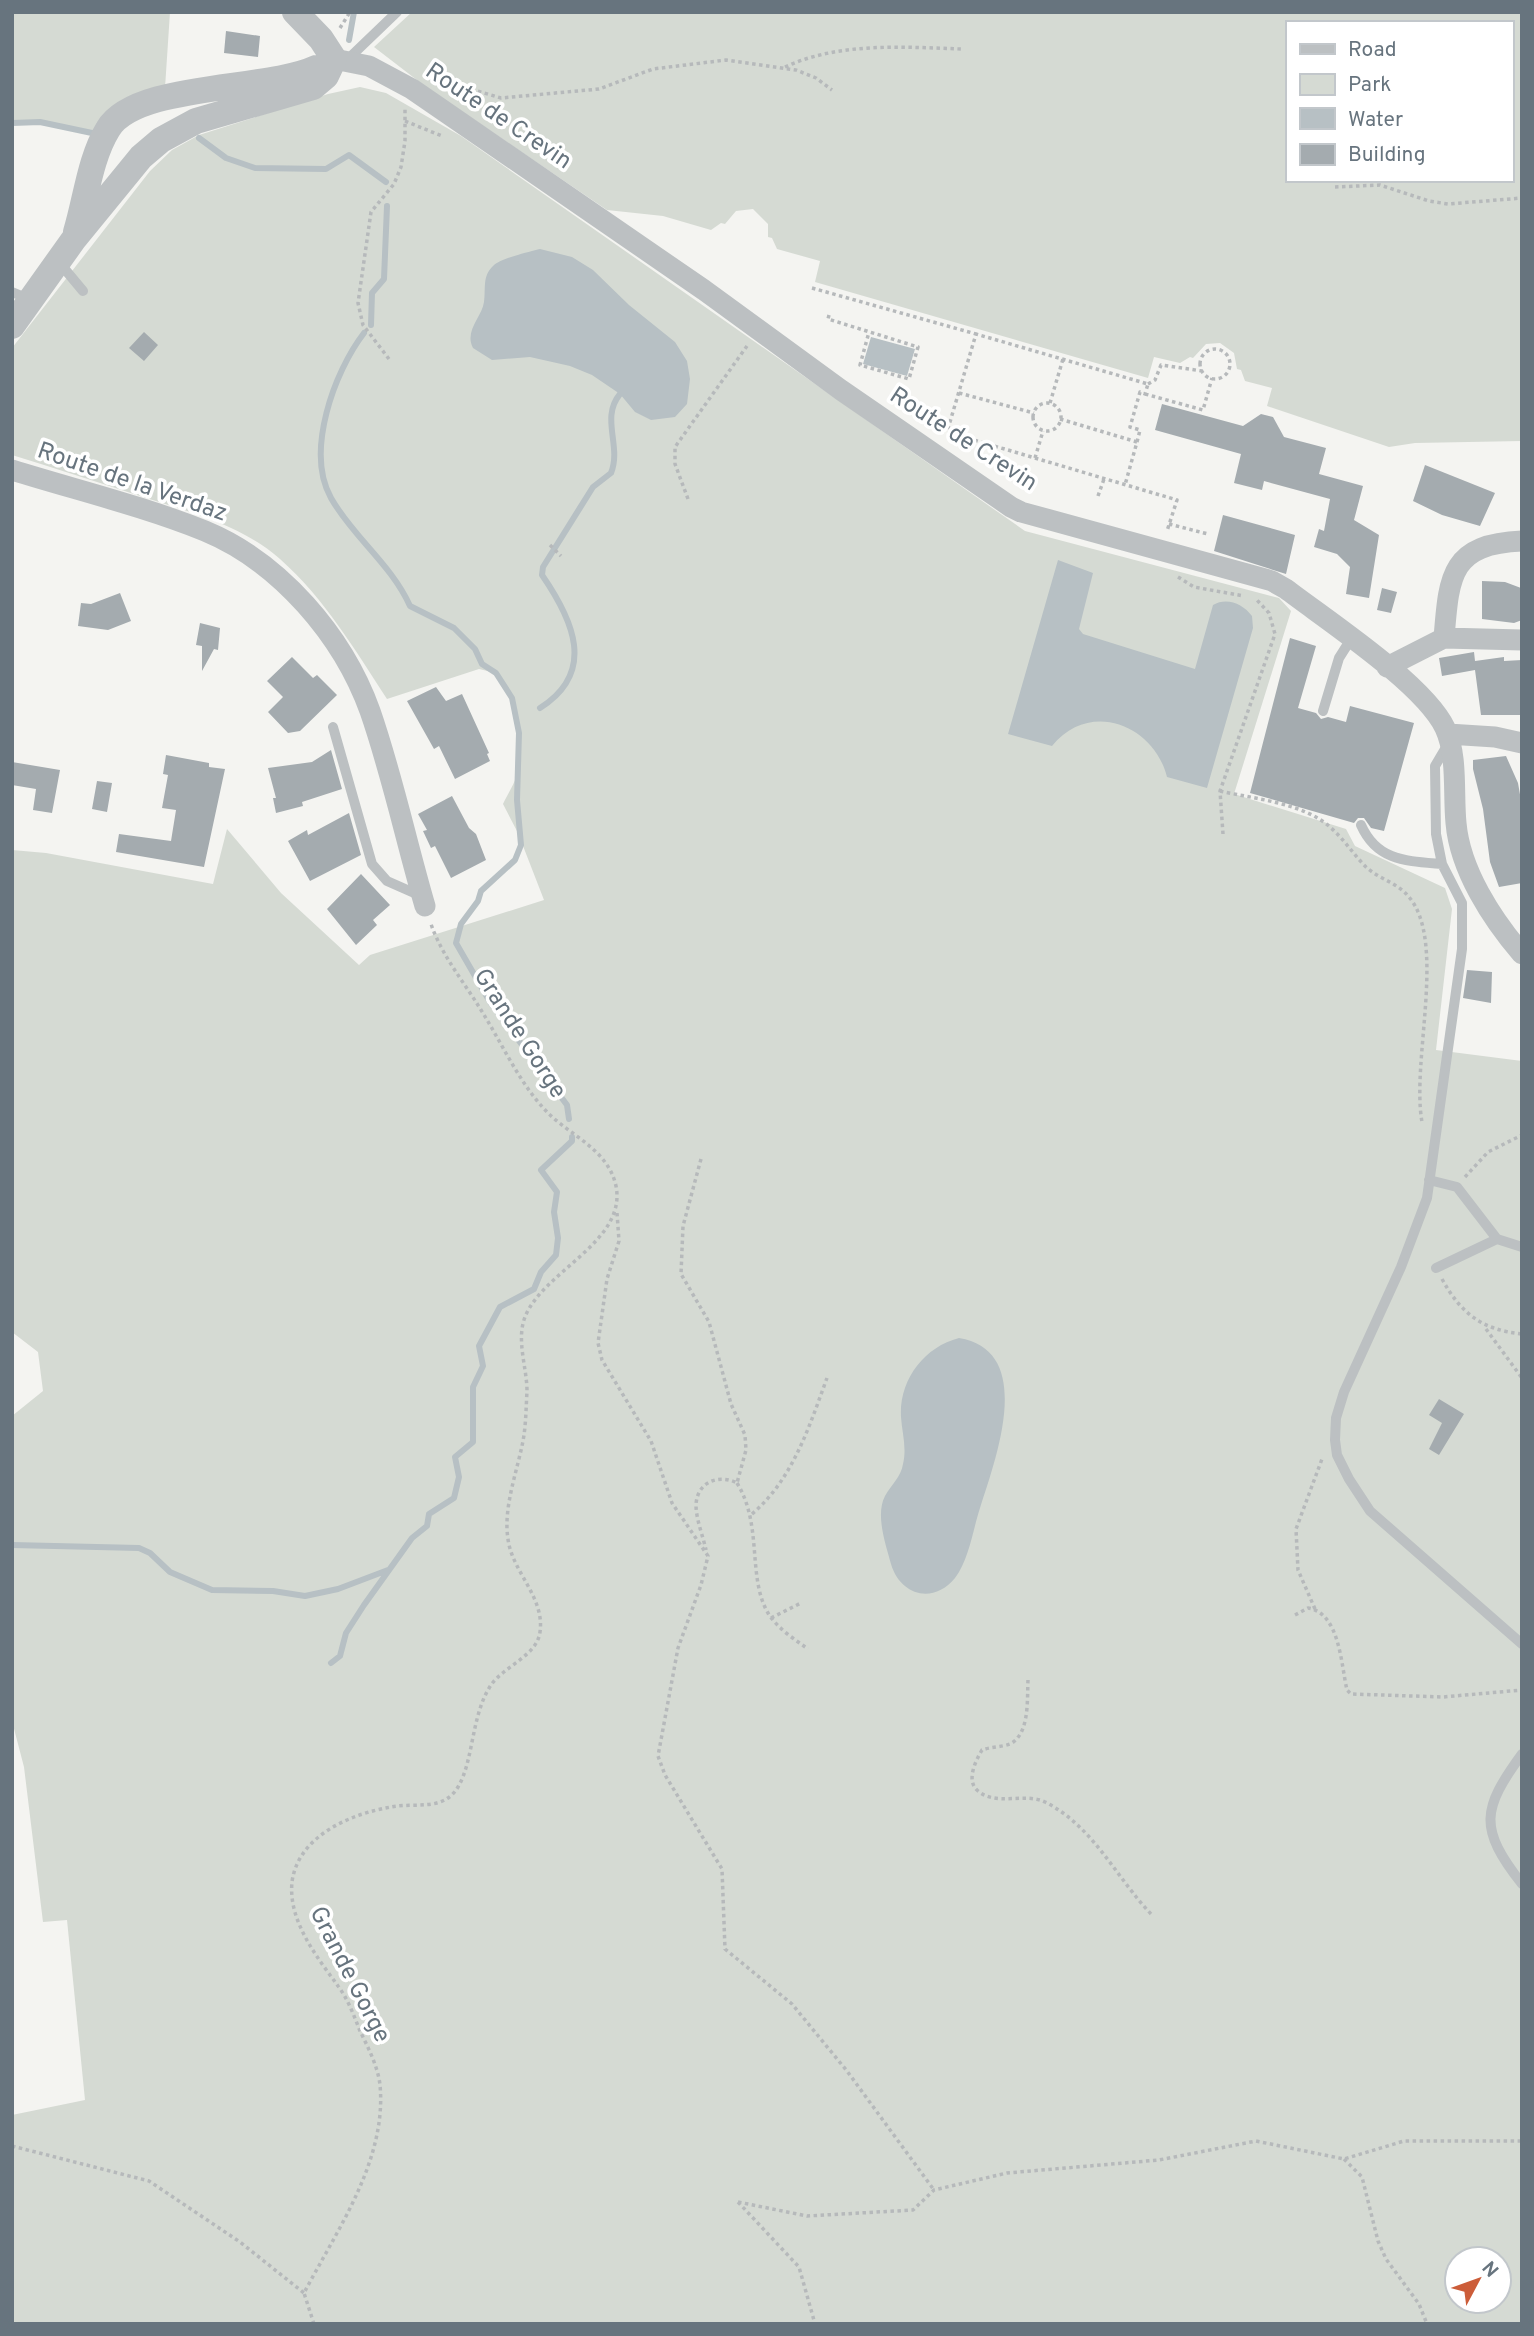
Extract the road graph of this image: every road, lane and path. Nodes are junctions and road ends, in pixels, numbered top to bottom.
1 (295, 12) edge
2 (350, 12) edge
3 (397, 12) edge
4 (346, 24) dead end
5 (961, 49) dead end
6 (341, 60) junction
7 (785, 67) junction
8 (412, 89) junction
9 (832, 90) dead end
10 (1335, 187) dead end
11 (1522, 198) edge
12 (74, 239) junction
13 (58, 261) junction
14 (812, 288) dead end
15 (83, 291) dead end
16 (22, 296) edge
17 (829, 315) dead end
18 (12, 327) edge
19 (869, 332) junction
20 (976, 334) junction
21 (748, 345) dead end
22 (389, 359) dead end
23 (1063, 359) junction
24 (1202, 370) junction
25 (1212, 378) junction
26 (1149, 384) junction
27 (959, 393) junction
28 (1145, 394) junction
29 (1050, 403) junction
30 (1034, 413) junction
31 (1060, 419) junction
32 (1043, 431) junction
33 (1137, 442) junction
34 (1035, 458) junction
35 (12, 470) edge
36 (1104, 479) junction
37 (1125, 485) junction
38 (1098, 496) dead end
39 (688, 499) dead end
40 (1169, 524) junction
41 (1208, 534) dead end
42 (1522, 541) edge
43 (550, 545) dead end
44 (1168, 552) junction
45 (561, 556) dead end
46 (1444, 638) junction
47 (1351, 639) junction
48 (1522, 640) edge
49 (1387, 667) junction
50 (1323, 711) dead end
51 (333, 727) dead end
52 (1448, 738) junction
53 (1522, 743) edge
54 (1220, 790) junction
55 (1361, 825) dead end
56 (1223, 834) dead end
57 (1442, 864) junction
58 (424, 901) junction
59 (1522, 954) edge
60 (1436, 1130) junction
61 (1522, 1135) edge
62 (701, 1159) dead end
63 (1429, 1181) junction
64 (1457, 1187) junction
65 (617, 1211) junction
66 (1497, 1239) junction
67 (1522, 1247) edge
68 (1436, 1268) joint
69 (1484, 1325) junction
70 (1522, 1334) edge
71 (827, 1378) dead end
72 (1522, 1378) edge
73 (1324, 1452) dead end
74 (737, 1483) junction
75 (752, 1514) junction
76 (708, 1556) junction
77 (801, 1603) dead end
78 (1315, 1609) junction
79 (1294, 1615) dead end
80 (771, 1618) junction
81 (1522, 1644) edge
82 (808, 1649) dead end
83 (1028, 1680) dead end
84 (1522, 1690) edge
85 (1522, 1754) edge
86 (1522, 1884) edge
87 (1151, 1914) dead end
88 (1522, 2141) edge
89 (12, 2146) edge
90 (1344, 2159) junction
91 (934, 2190) junction
92 (304, 2293) junction
93 (314, 2324) edge
94 (815, 2324) edge
95 (1427, 2324) edge

1 - 6 street
2 - 4 path
3 - 6 lane
5 - 7 path
6 - 8 street, Route de Crevin
6 - 12 street
6 - 12 street
7 - 8 path
7 - 9 path
8 - 22 path
8 - 44 street, Route de Crevin
10 - 11 path
12 - 13 street
13 - 15 lane
13 - 16 street
14 - 20 path
16 - 18 street
17 - 19 path
19 - 19 path
20 - 23 path
20 - 27 path
21 - 39 path
23 - 26 path
23 - 29 path
24 - 25 path
24 - 25 path
24 - 26 path
25 - 28 path
26 - 28 path
27 - 30 path
27 - 34 path
28 - 33 path
29 - 30 path
29 - 31 path
30 - 32 path
31 - 32 path
31 - 33 path
32 - 34 path
33 - 37 path
34 - 36 path
35 - 58 street, Route de la Verdaz
36 - 37 path
36 - 38 path
37 - 40 path
40 - 41 path
40 - 44 path
42 - 46 street
43 - 45 path
44 - 47 street, Route de Crevin
44 - 54 path
46 - 48 street
46 - 49 street
47 - 49 street, Route de Crevin
47 - 50 lane
49 - 52 street, Route de Crevin
51 - 58 lane
52 - 53 street
52 - 57 lane
52 - 59 street, Route de Crevin
54 - 56 path
54 - 60 path
55 - 57 lane
57 - 60 lane
58 - 65 path, Grande Gorge
60 - 63 lane
61 - 64 path
62 - 74 path
63 - 64 lane
63 - 81 lane
64 - 66 lane
65 - 76 path
65 - 92 path, Grande Gorge
66 - 67 lane
66 - 68 lane
68 - 69 path
69 - 70 path
69 - 72 path
71 - 75 path
73 - 78 path
74 - 75 path
74 - 76 path
75 - 80 path
76 - 91 path
77 - 80 path
78 - 79 path
78 - 84 path
80 - 82 path
83 - 87 path
85 - 86 lane
88 - 90 path
89 - 92 path
90 - 91 path
90 - 95 path
91 - 94 path
92 - 93 path

